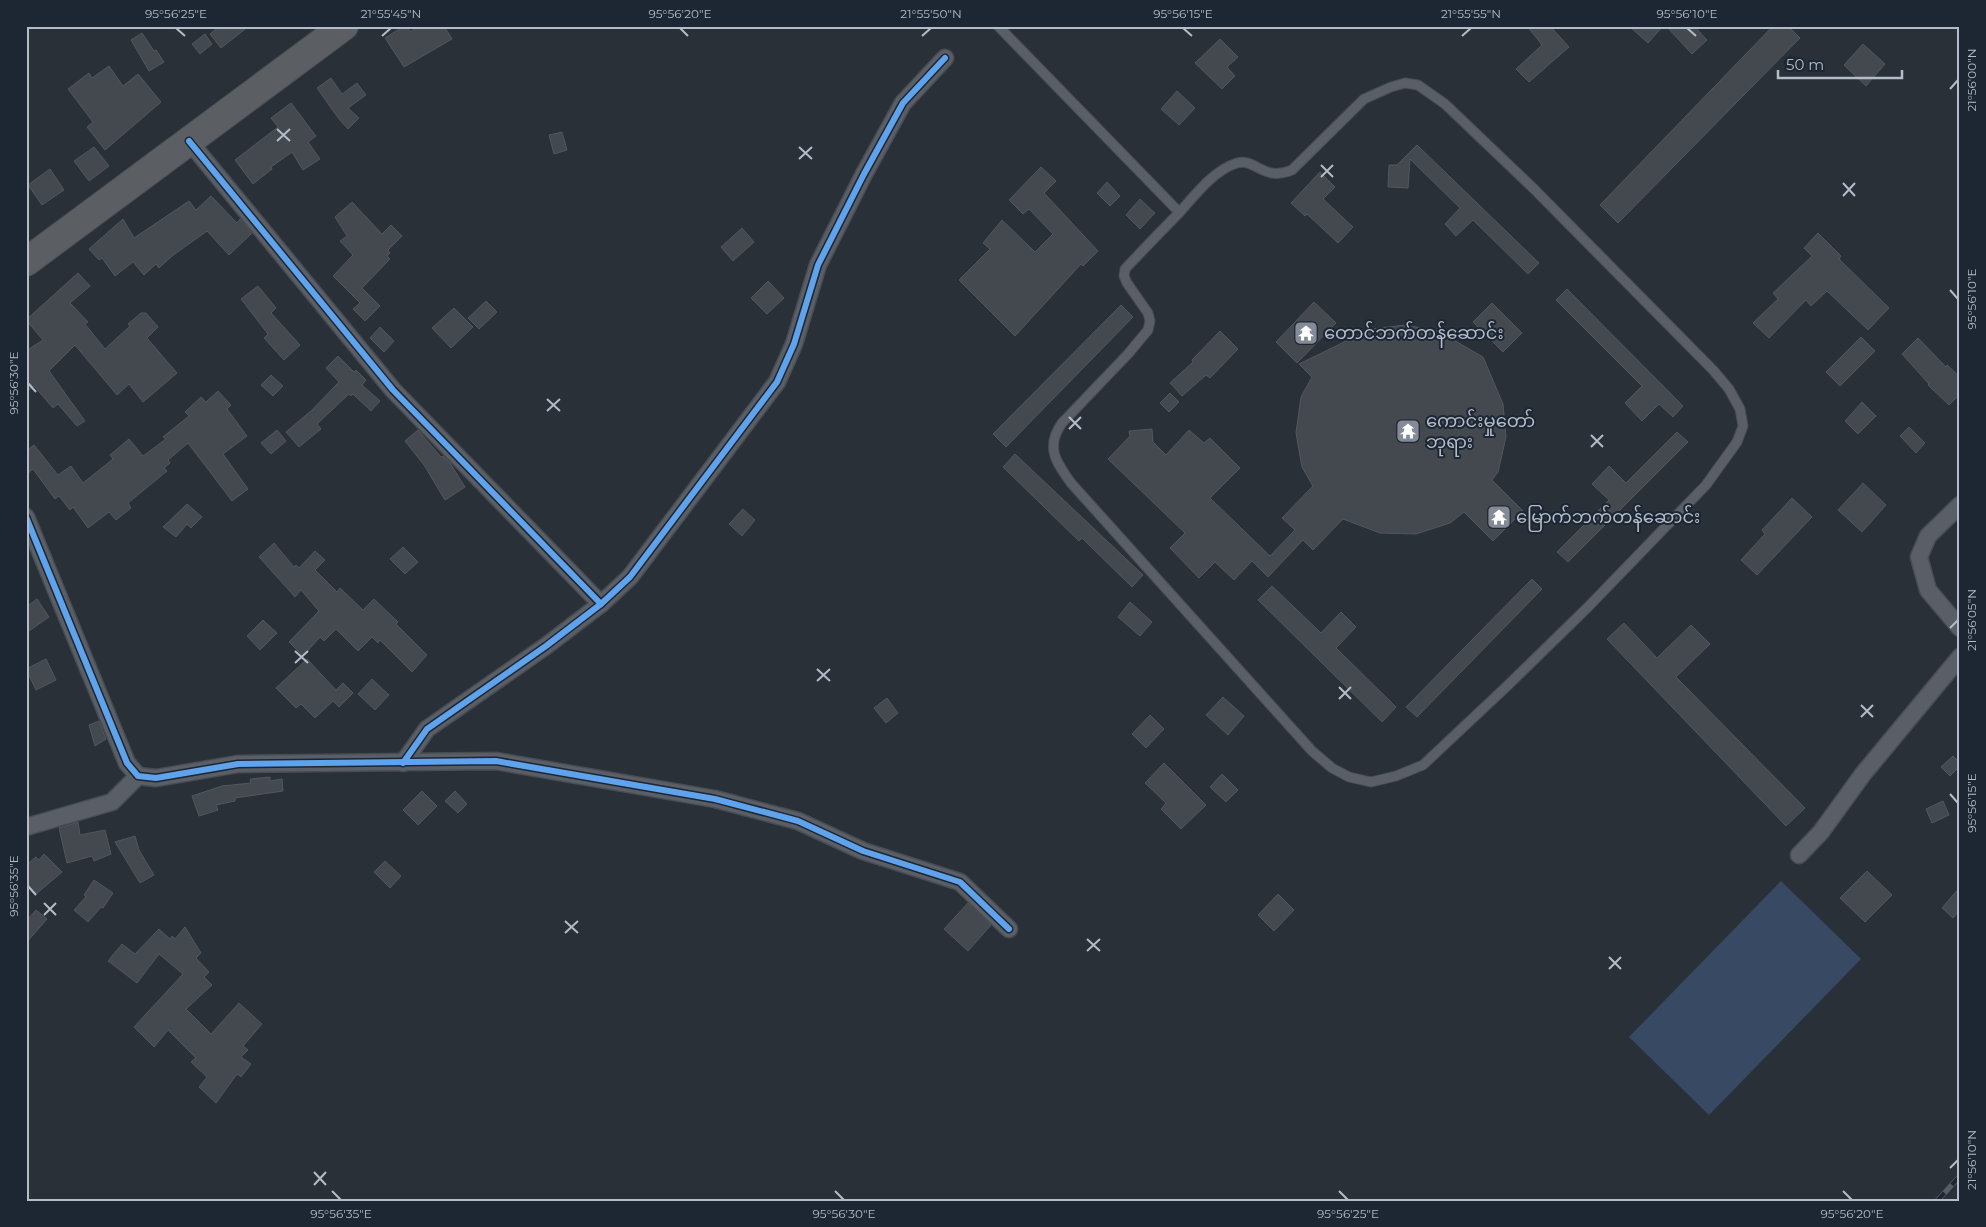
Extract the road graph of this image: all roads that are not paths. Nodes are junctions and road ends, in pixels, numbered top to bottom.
1 (344, 26) edge
2 (998, 26) edge
3 (945, 58) dead end
4 (189, 141) junction
5 (1180, 212) junction
6 (26, 262) edge
7 (1960, 505) edge
8 (26, 518) edge
9 (601, 604) junction
10 (1960, 628) edge
11 (1960, 657) edge
12 (403, 763) junction
13 (138, 776) junction
14 (26, 827) edge
15 (1799, 855) dead end
16 (1009, 929) dead end

1 - 4 highway
2 - 5 lane
3 - 9 street
4 - 6 highway
4 - 9 street
5 - 5 lane
7 - 10 street
8 - 13 street
9 - 12 street
11 - 15 street
12 - 13 street
12 - 16 street
13 - 14 street

